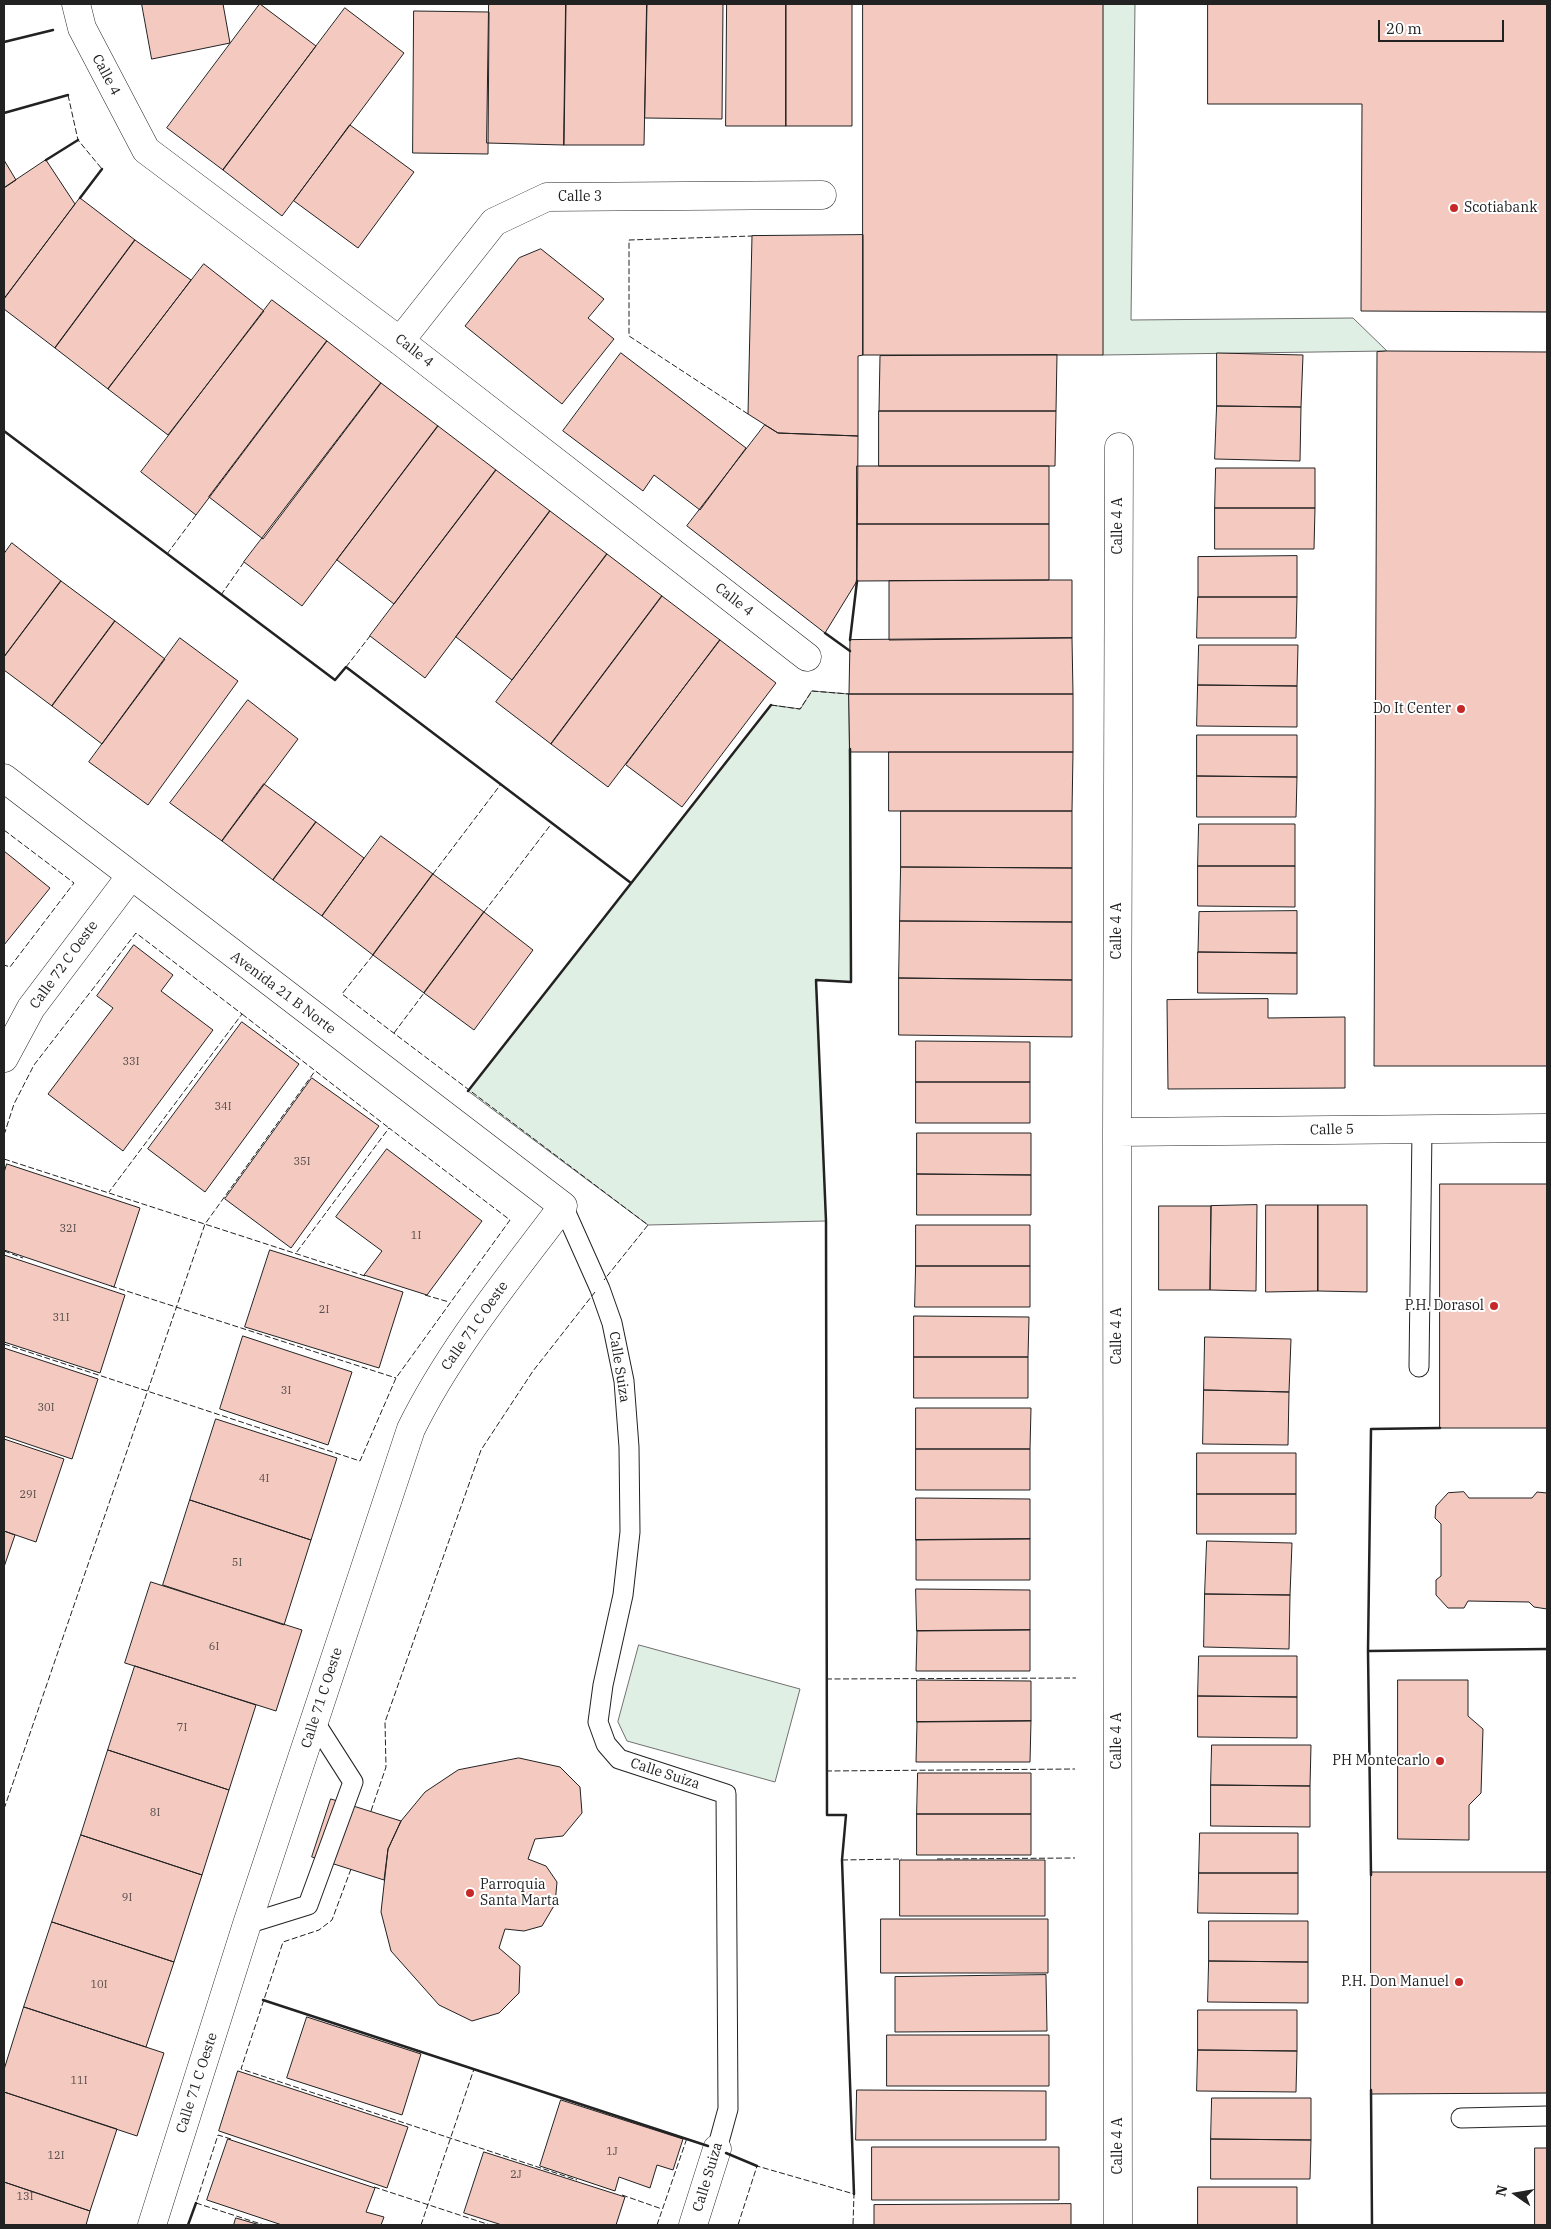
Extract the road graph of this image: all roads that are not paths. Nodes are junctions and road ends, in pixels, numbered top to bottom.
1 (76, 4) edge
2 (822, 195) dead end
3 (400, 341) junction
4 (1119, 447) dead end
5 (807, 656) dead end
6 (4, 778) edge
7 (130, 877) junction
8 (4, 1058) edge
9 (1547, 1128) edge
10 (1422, 1129) junction
11 (1117, 1132) junction
12 (563, 1206) junction
13 (1419, 1368) dead end
14 (314, 1721) junction
15 (246, 1924) junction
16 (1547, 2116) edge
17 (1461, 2118) dead end
18 (717, 2149) joint
19 (152, 2225) edge
20 (693, 2225) edge
21 (1118, 2225) edge

1 - 3 street, Calle 4
2 - 3 street, Calle 3
3 - 5 street, Calle 4
4 - 11 street, Calle 4 A
6 - 7 street, Avenida 21 B Norte
7 - 8 street, Calle 72 C Oeste
7 - 12 street, Avenida 21 B Norte
9 - 10 street, Calle 5
10 - 11 street, Calle 5
10 - 13 lane
11 - 21 street, Calle 4 A
12 - 14 street, Calle 71 C Oeste
12 - 18 lane, Calle Suiza
14 - 15 street, Calle 71 C Oeste
14 - 15 lane
15 - 19 street, Calle 71 C Oeste
16 - 17 lane
18 - 20 street, Calle Suiza

